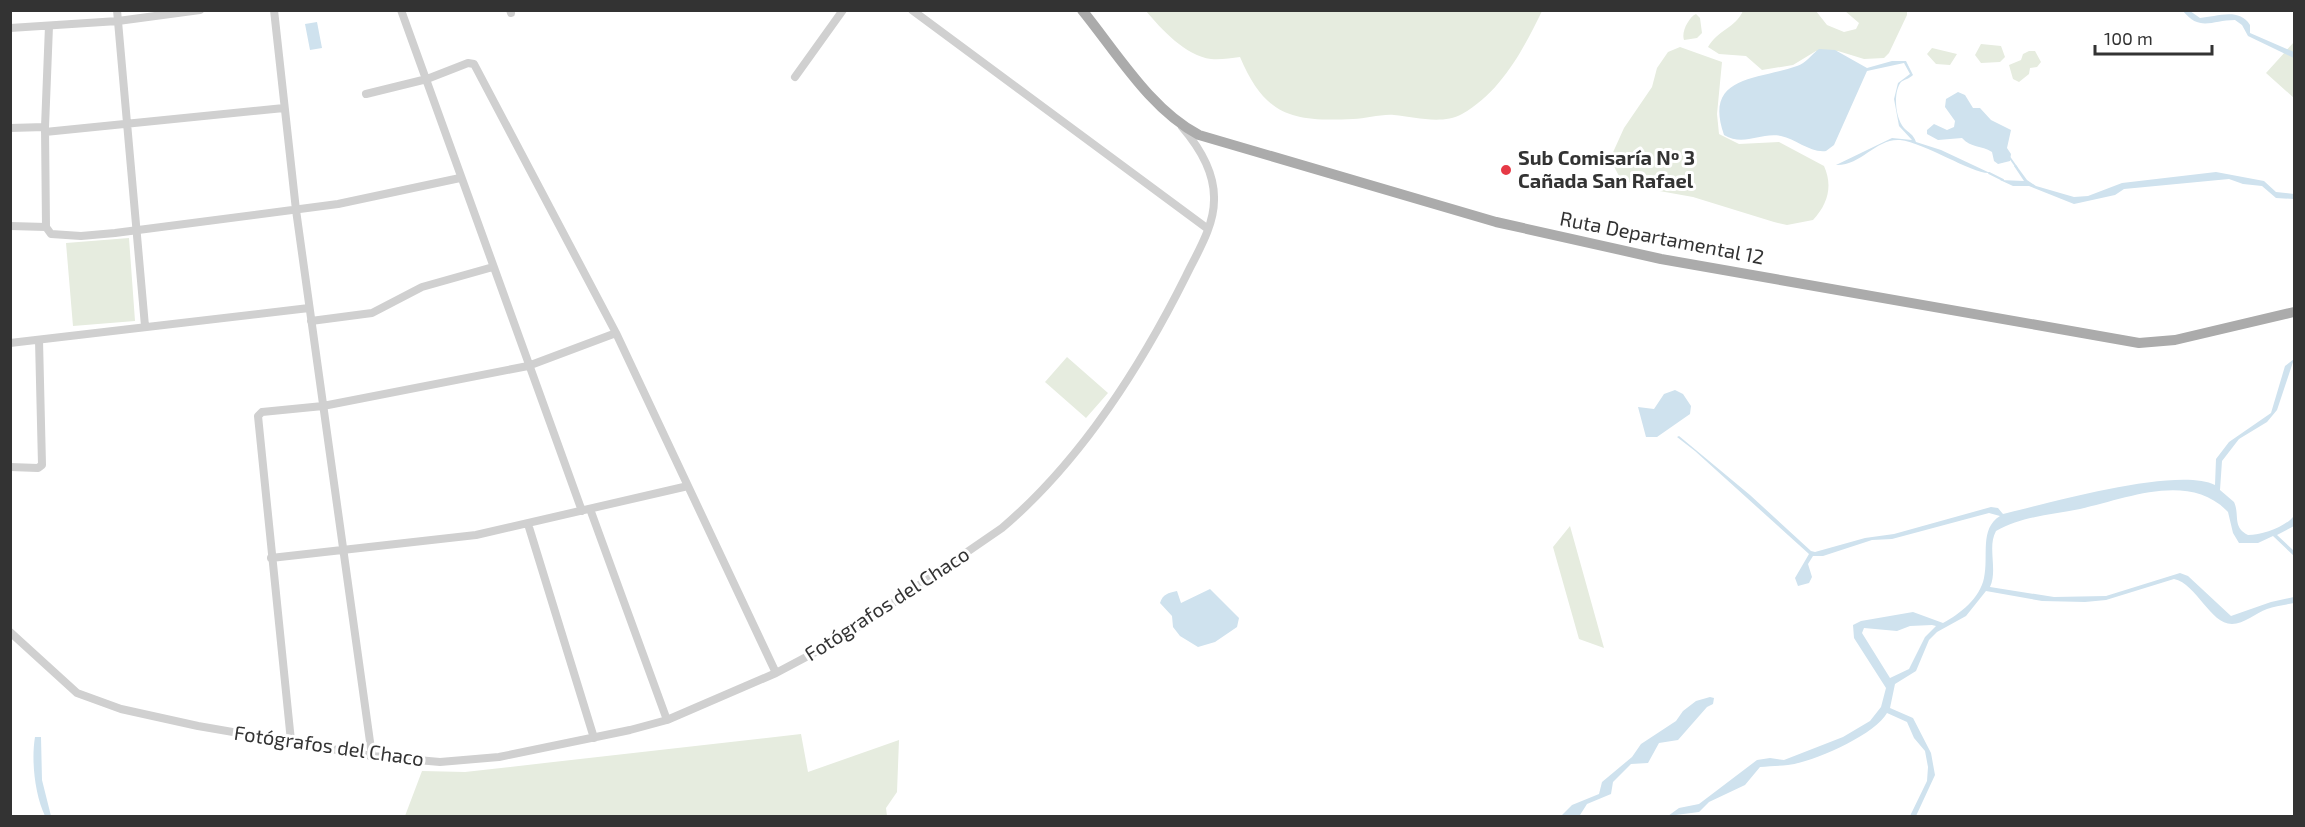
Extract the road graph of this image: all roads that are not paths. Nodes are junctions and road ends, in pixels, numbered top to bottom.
1 (117, 10) edge
2 (200, 10) edge
3 (274, 10) edge
4 (401, 10) edge
5 (843, 10) edge
6 (912, 10) edge
7 (1082, 10) edge
8 (118, 21) junction
9 (49, 26) junction
10 (10, 28) edge
11 (795, 77) dead end
12 (427, 79) junction
13 (366, 94) dead end
14 (284, 108) junction
15 (126, 124) junction
16 (1180, 125) junction
17 (10, 128) edge
18 (45, 130) junction
19 (460, 178) junction
20 (296, 210) junction
21 (10, 226) edge
22 (46, 227) junction
23 (136, 228) junction
24 (1208, 229) junction
25 (493, 267) junction
26 (309, 308) junction
27 (2295, 312) edge
28 (311, 321) junction
29 (145, 327) junction
30 (616, 333) junction
31 (39, 340) junction
32 (10, 343) edge
33 (528, 366) junction
34 (323, 406) junction
35 (10, 467) edge
36 (688, 486) junction
37 (586, 510) junction
38 (528, 524) junction
39 (343, 550) junction
40 (271, 558) junction
41 (10, 632) edge
42 (776, 673) junction
43 (667, 720) junction
44 (594, 738) junction
45 (291, 741) junction
46 (372, 756) junction

1 - 8 street
2 - 8 street
3 - 14 street
4 - 12 street
5 - 11 street
6 - 24 street
7 - 16 main road, Ruta Departamental 12
8 - 9 street
8 - 15 street
9 - 10 street
9 - 18 street
12 - 13 street
12 - 19 street
12 - 30 street
14 - 15 street
14 - 20 street
15 - 18 street
15 - 23 street
16 - 24 street, Fotógrafos del Chaco
16 - 27 main road, Ruta Departamental 12
17 - 18 street
18 - 22 street
19 - 20 street
19 - 25 street
20 - 23 street
20 - 26 street
21 - 22 street
22 - 23 street
23 - 29 street
24 - 42 street, Fotógrafos del Chaco
25 - 28 street
25 - 33 street
26 - 28 street
26 - 29 street
28 - 34 street
29 - 31 street
30 - 33 street
30 - 36 street
31 - 32 street
31 - 35 street
33 - 34 street
33 - 37 street
34 - 39 street
34 - 40 street
36 - 37 street
36 - 42 street
37 - 38 street
37 - 43 street
38 - 39 street
38 - 44 street
39 - 40 street
39 - 46 street
40 - 45 street
41 - 45 street, Fotógrafos del Chaco
42 - 43 street, Fotógrafos del Chaco
43 - 44 street, Fotógrafos del Chaco
44 - 46 street, Fotógrafos del Chaco
45 - 46 street, Fotógrafos del Chaco

